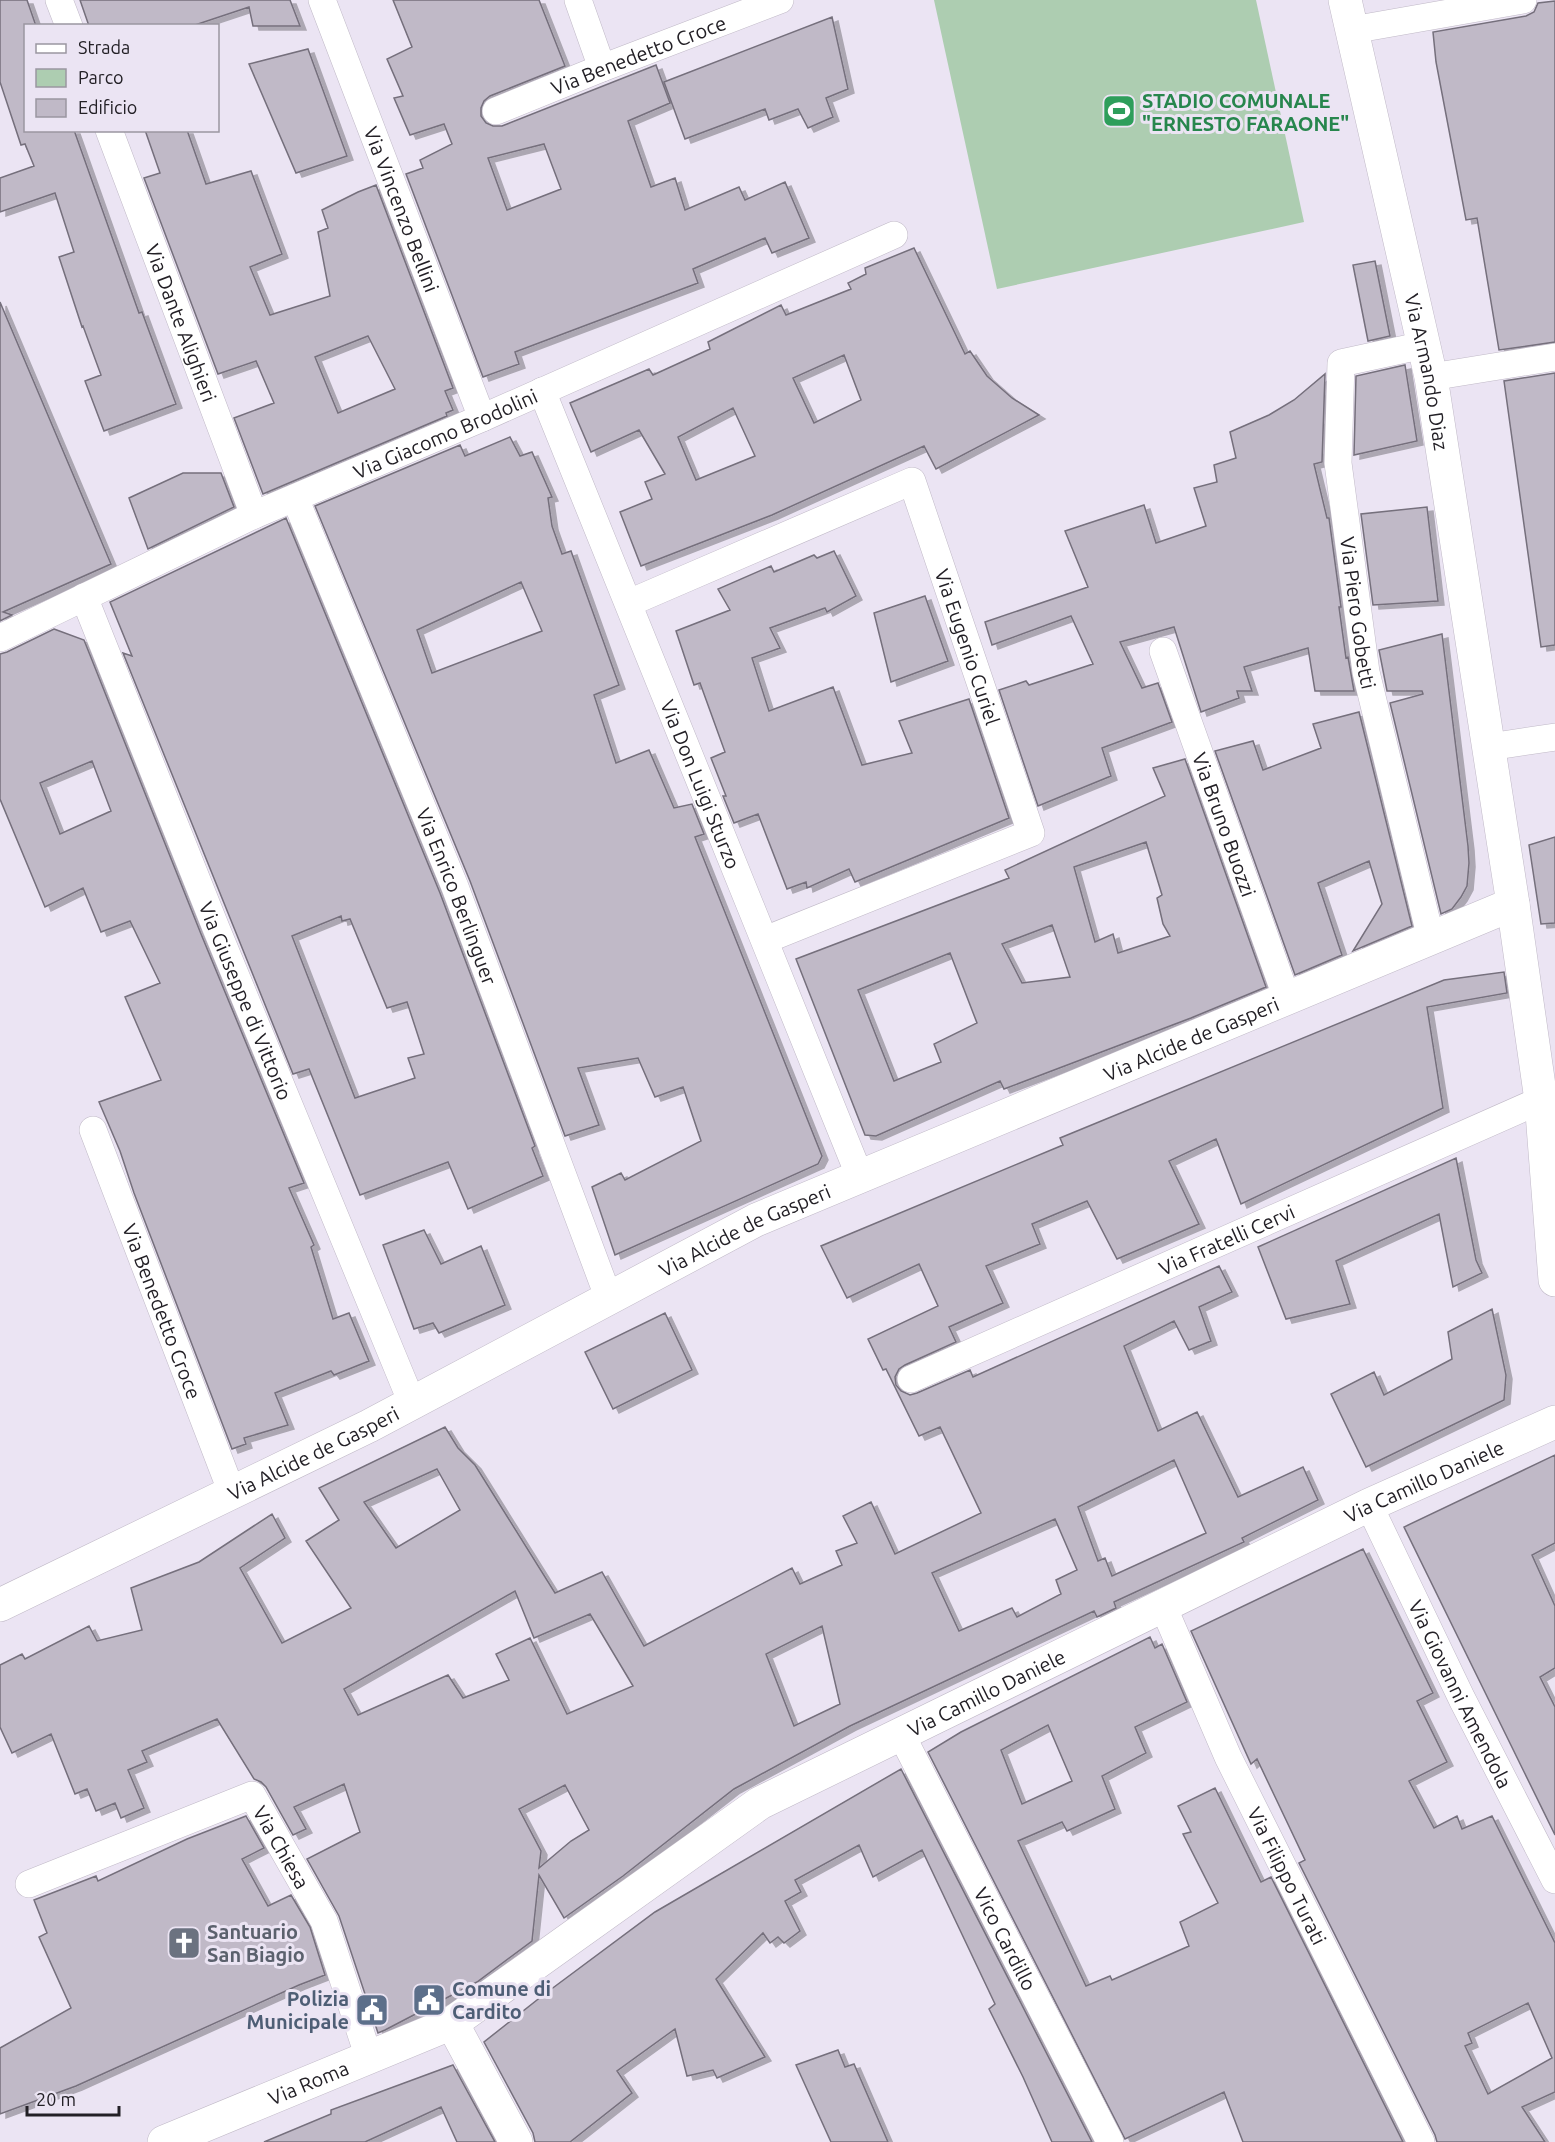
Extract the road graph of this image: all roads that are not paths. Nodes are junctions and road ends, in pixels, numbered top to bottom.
1 (59, 0) edge
2 (322, 0) edge
3 (578, 0) edge
4 (780, 0) edge
5 (1523, 0) edge
6 (1348, 15) edge
7 (68, 24) edge
8 (602, 68) junction
9 (496, 111) dead end
10 (109, 132) edge
11 (894, 235) dead end
12 (1424, 345) junction
13 (1555, 357) edge
14 (1431, 377) junction
15 (542, 391) junction
16 (482, 418) junction
17 (296, 498) junction
18 (254, 516) junction
19 (84, 597) junction
20 (628, 603) junction
21 (0, 638) edge
22 (1163, 651) dead end
23 (1555, 737) edge
24 (1490, 747) junction
25 (1514, 904) junction
26 (1431, 939) junction
27 (765, 940) junction
28 (1287, 999) junction
29 (1548, 1114) edge
30 (93, 1130) dead end
31 (860, 1177) junction
32 (1554, 1241) edge
33 (1555, 1280) edge
34 (609, 1299) junction
35 (911, 1379) dead end
36 (412, 1403) junction
37 (1555, 1422) edge
38 (232, 1493) junction
39 (1369, 1505) junction
40 (0, 1605) edge
41 (1163, 1606) junction
42 (901, 1734) junction
43 (1555, 1880) edge
44 (29, 1884) dead end
45 (452, 2023) junction
46 (369, 2058) junction
47 (164, 2142) edge
48 (516, 2142) edge
49 (1110, 2142) edge
50 (1421, 2142) edge

1 - 7 street
2 - 16 street, Via Vincenzo Bellini
3 - 8 street
4 - 8 street, Via Benedetto Croce
5 - 6 street
6 - 12 street, Via Armando Diaz
8 - 9 street, Via Benedetto Croce
10 - 18 street, Via Dante Alighieri
11 - 15 street, Via Giacomo Brodolini
12 - 14 street, Via Armando Diaz
12 - 26 street, Via Piero Gobetti
13 - 14 street
14 - 24 street, Via Armando Diaz
15 - 16 street, Via Giacomo Brodolini
15 - 20 street, Via Don Luigi Sturzo
16 - 17 street, Via Giacomo Brodolini
17 - 18 street, Via Giacomo Brodolini
17 - 34 street, Via Enrico Berlinguer
18 - 19 street, Via Giacomo Brodolini
19 - 21 street, Via Giacomo Brodolini
19 - 36 street, Via Giuseppe di Vittorio
20 - 27 street, Via Don Luigi Sturzo
20 - 27 street, Via Eugenio Curiel
22 - 28 street, Via Bruno Buozzi
23 - 24 street
24 - 25 street, Via Armando Diaz
25 - 26 street, Via Alcide de Gasperi
25 - 29 street, Via Armando Diaz
26 - 28 street, Via Alcide de Gasperi
27 - 31 street, Via Don Luigi Sturzo
28 - 31 street, Via Alcide de Gasperi
29 - 32 street, Via Armando Diaz
29 - 35 street, Via Fratelli Cervi
30 - 38 street, Via Benedetto Croce
31 - 34 street, Via Alcide de Gasperi
32 - 33 street, Via Armando Diaz
34 - 36 street, Via Alcide de Gasperi
36 - 38 street, Via Alcide de Gasperi
37 - 39 street, Via Camillo Daniele
38 - 40 street, Via Alcide de Gasperi
39 - 41 street, Via Camillo Daniele
39 - 43 street, Via Giovanni Amendola
41 - 42 street, Via Camillo Daniele
41 - 50 street, Via Filippo Turati
42 - 45 street, Via Camillo Daniele
42 - 49 street, Vico Cardillo
44 - 46 street, Via Chiesa
45 - 46 street, Via Roma
45 - 48 street
46 - 47 street, Via Roma

